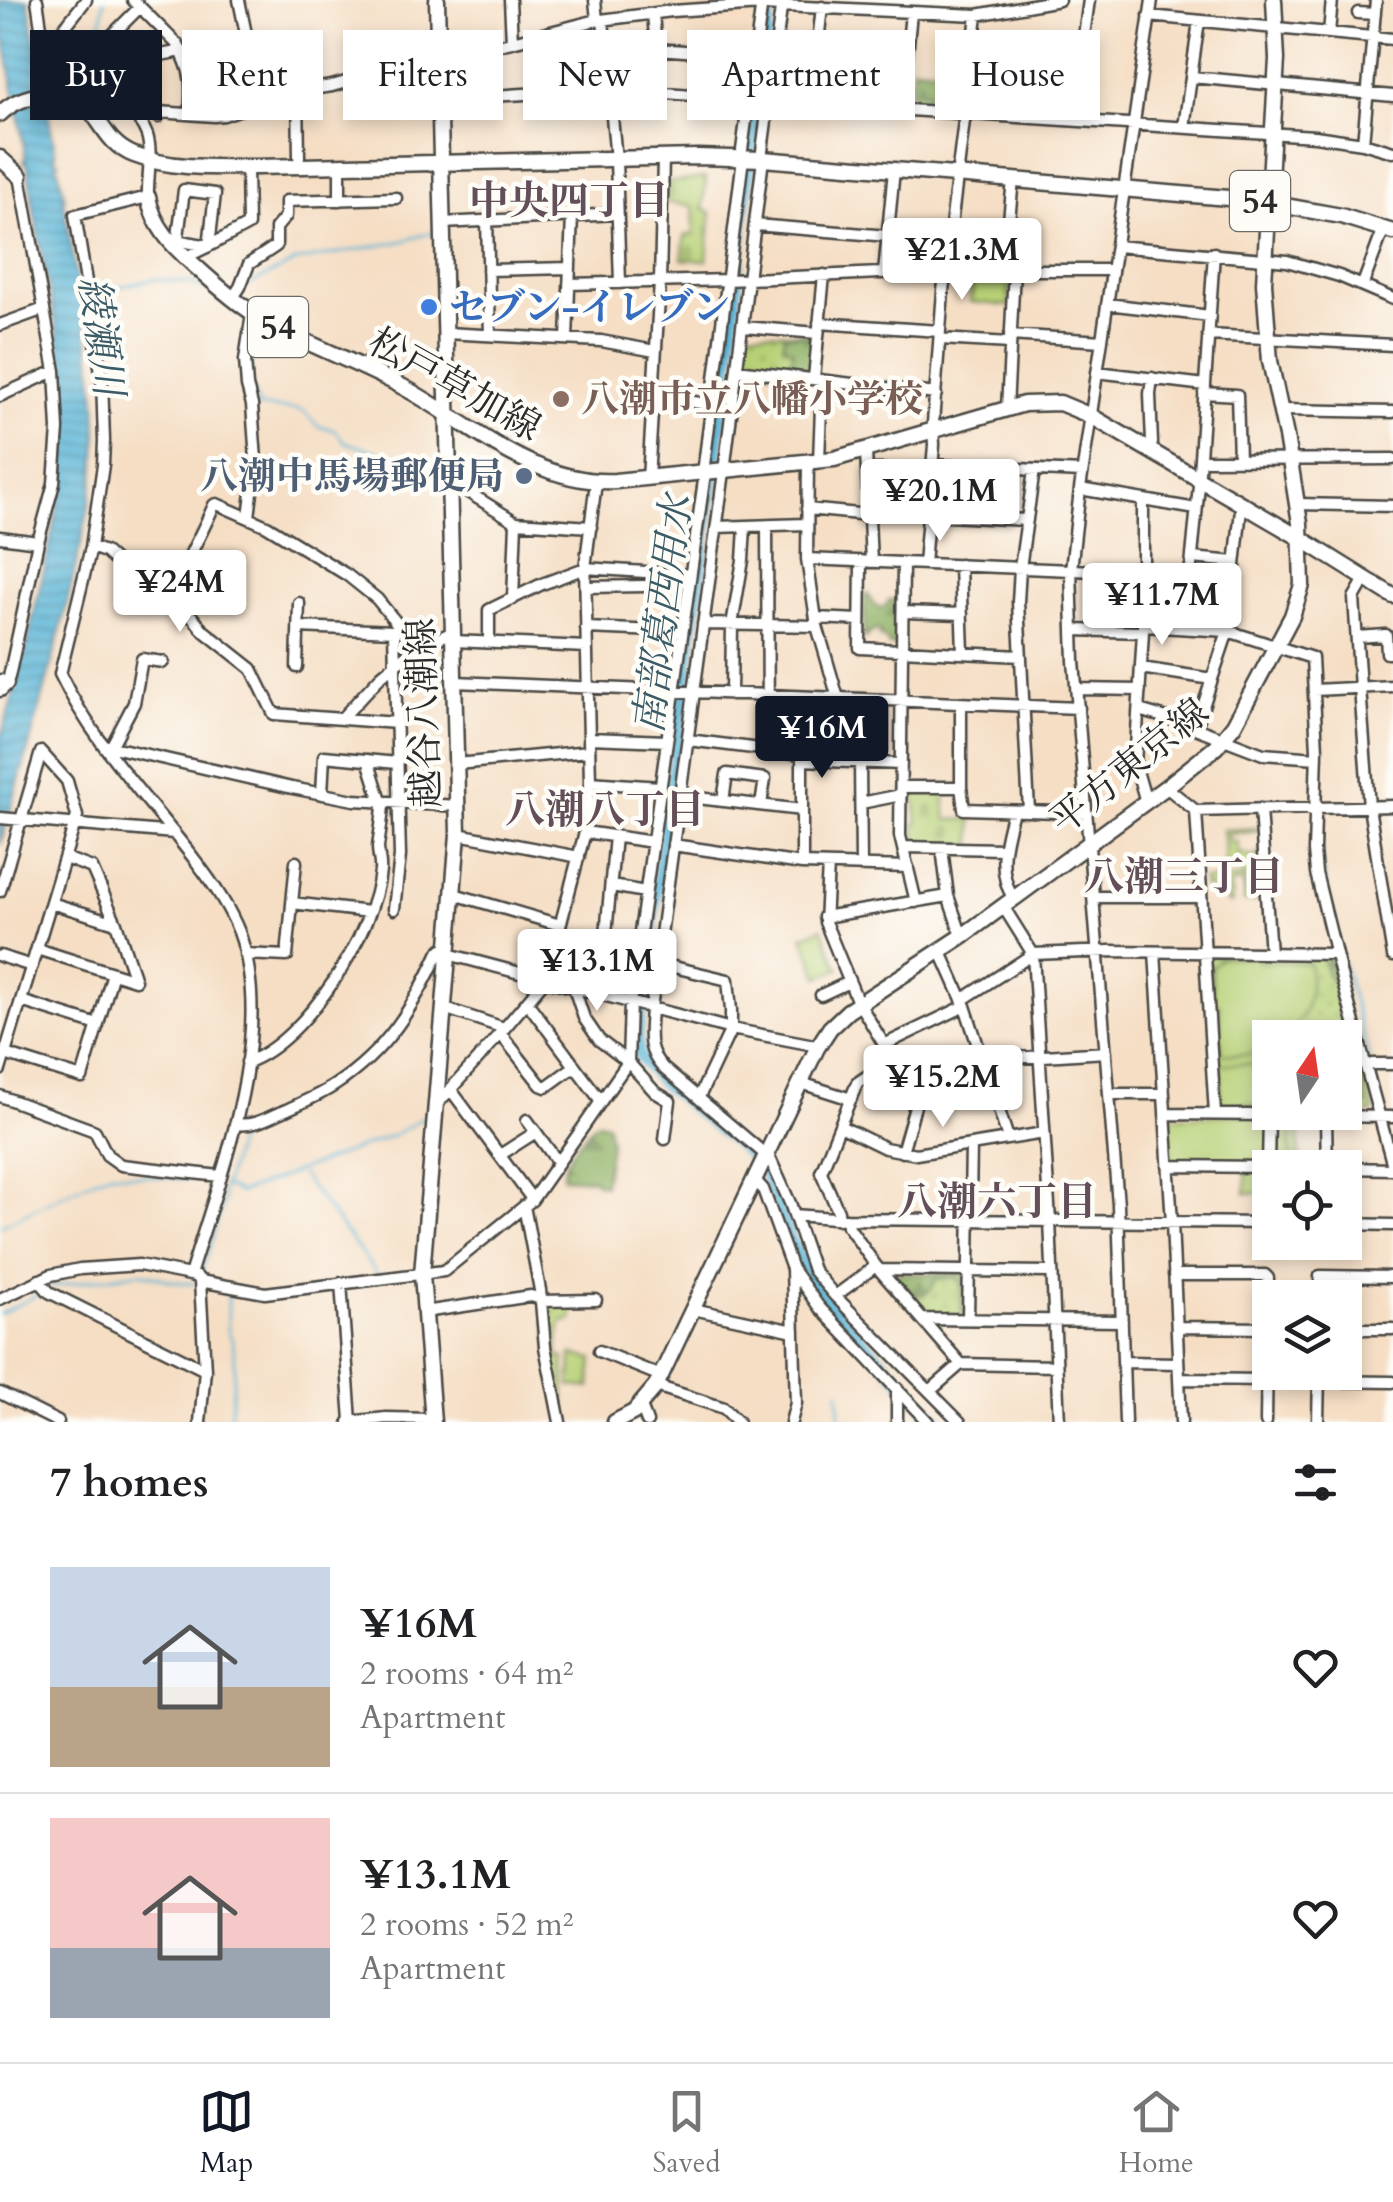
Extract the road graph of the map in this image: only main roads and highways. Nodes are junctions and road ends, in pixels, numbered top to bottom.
1 (438, 0) edge
2 (1274, 0) edge
3 (0, 114) edge
4 (743, 154) junction
5 (762, 155) junction
6 (615, 156) junction
7 (0, 158) edge
8 (149, 158) junction
9 (442, 159) junction
10 (958, 171) junction
11 (20, 176) road end
12 (1125, 185) junction
13 (148, 197) road end
14 (1269, 198) junction
15 (1390, 228) edge
16 (447, 412) junction
17 (1300, 538) junction
18 (1393, 596) edge
19 (433, 1420) edge
20 (615, 1422) edge

1 - 9 main road, 越谷八潮線
2 - 14 main road, 平方東京線
3 - 8 main road, 54
4 - 5 main road, 54
4 - 6 main road, 54
4 - 6 main road, 54
5 - 10 main road, 54
5 - 10 main road, 54
6 - 9 main road, 54
7 - 11 main road
8 - 9 main road, 54
8 - 9 main road, 54
9 - 16 main road, 越谷八潮線
10 - 12 main road, 54
10 - 12 main road, 54
12 - 14 main road, 54
13 - 16 main road, 松戸草加線 / 54
14 - 15 main road, 54
14 - 17 main road, 平方東京線
16 - 17 main road, 松戸草加線 / 54
16 - 19 main road, 越谷八潮線
17 - 18 main road, 松戸草加線 / 54
17 - 20 main road, 平方東京線

